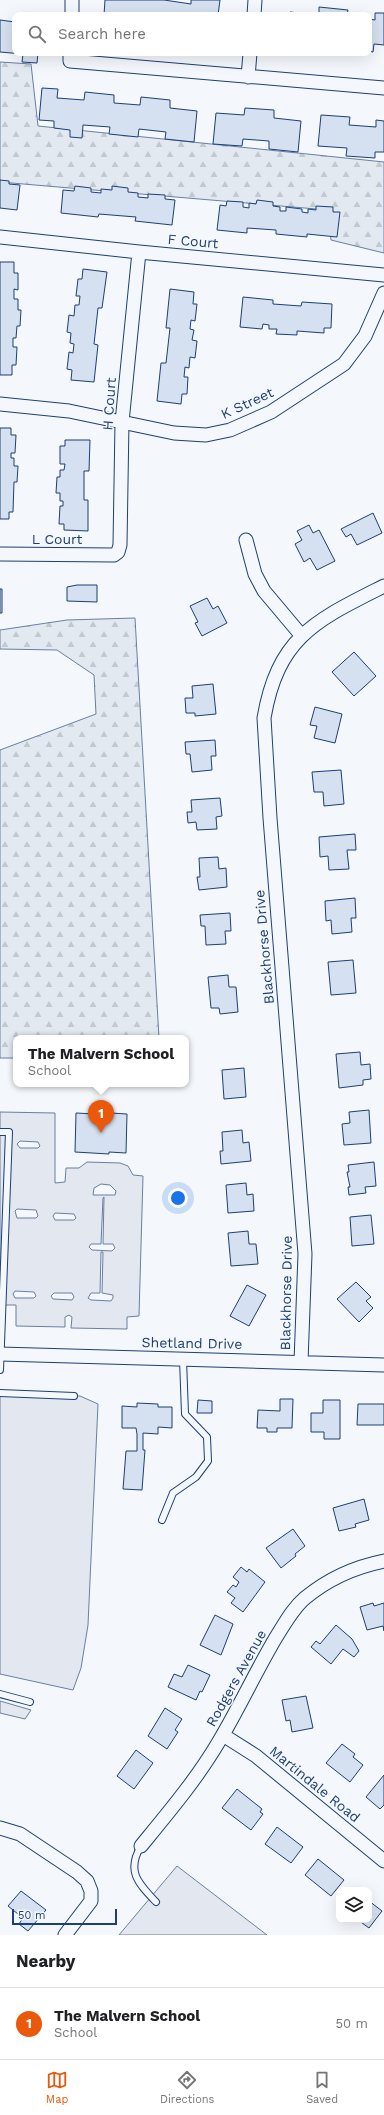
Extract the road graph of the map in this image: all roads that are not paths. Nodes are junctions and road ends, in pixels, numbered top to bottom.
1 (72, 0) edge
2 (255, 0) edge
3 (72, 12) edge
4 (254, 12) edge
5 (70, 56) edge
6 (250, 56) edge
7 (248, 77) junction
8 (384, 88) edge
9 (0, 237) edge
10 (139, 252) junction
11 (384, 275) edge
12 (384, 293) edge
13 (0, 404) edge
14 (122, 422) junction
15 (246, 540) dead end
16 (0, 554) edge
17 (114, 555) joint
18 (384, 586) edge
19 (301, 635) junction
20 (0, 1132) edge
21 (1, 1305) edge
22 (0, 1354) edge
23 (183, 1359) junction
24 (301, 1362) junction
25 (384, 1365) edge
26 (0, 1370) edge
27 (0, 1393) edge
28 (74, 1396) dead end
29 (162, 1520) dead end
30 (384, 1561) edge
31 (0, 1694) edge
32 (30, 1702) dead end
33 (223, 1735) junction
34 (0, 1828) edge
35 (141, 1846) joint
36 (384, 1861) edge
37 (156, 1902) dead end
38 (65, 1935) edge

1 - 3 street
2 - 4 street
5 - 7 street
6 - 7 street
7 - 8 street
9 - 10 street, F Court
10 - 11 street, F Court
10 - 14 street, H Court
12 - 14 street, K Street
13 - 14 street, K Street
14 - 17 street, H Court
15 - 19 street
16 - 17 street, L Court
18 - 19 street, Blackhorse Drive
19 - 24 street, Blackhorse Drive
20 - 21 lane
21 - 22 lane
22 - 23 street, Shetland Drive
22 - 26 lane
23 - 24 street, Shetland Drive
23 - 29 lane
24 - 25 street, Shetland Drive
27 - 28 lane
30 - 33 street, Rodgers Avenue
31 - 32 lane
33 - 35 street, Rodgers Avenue
33 - 36 street, Martindale Road
34 - 38 street
35 - 37 lane

